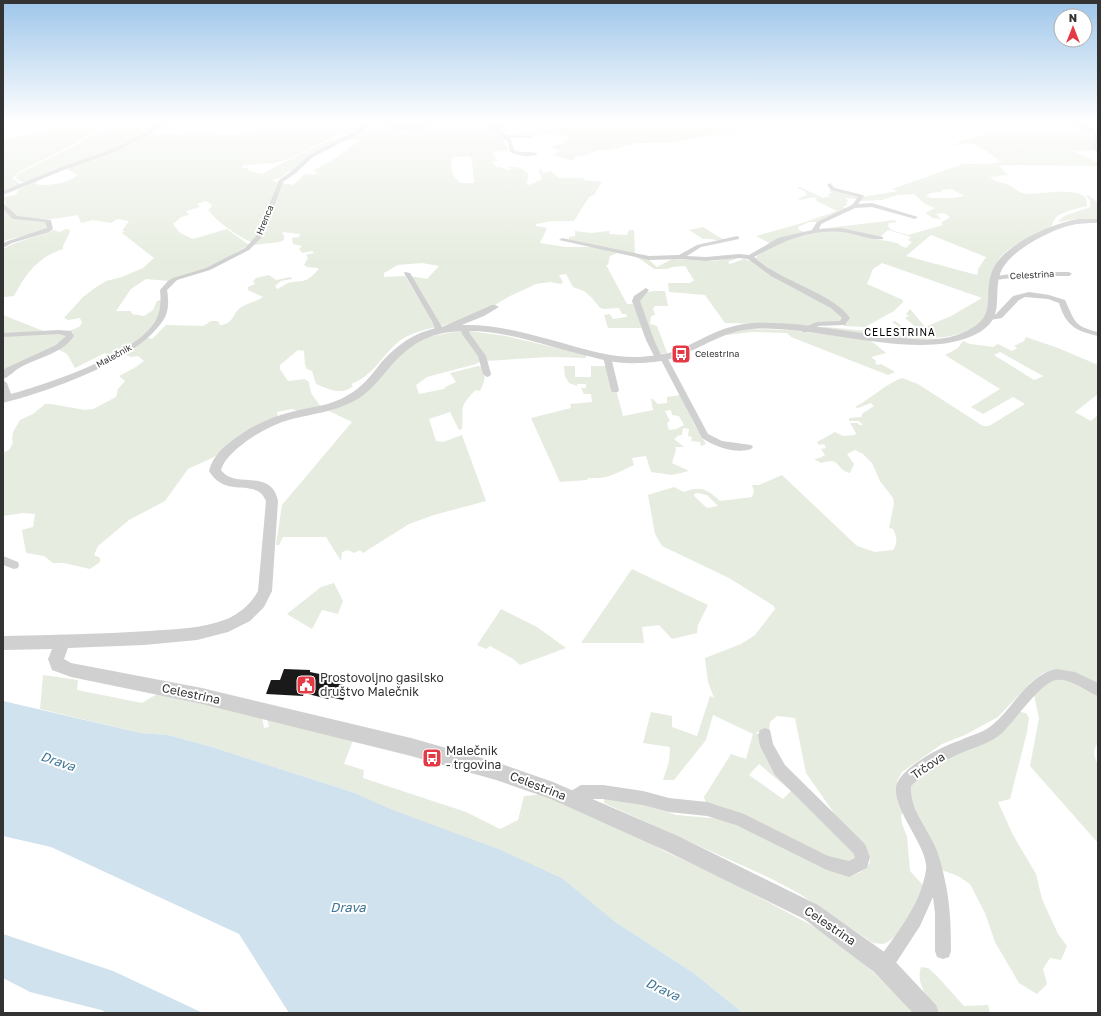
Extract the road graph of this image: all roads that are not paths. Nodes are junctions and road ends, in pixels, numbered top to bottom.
1 (65, 169) edge
2 (297, 169) edge
3 (830, 185) dead end
4 (3, 193) edge
5 (3, 205) edge
6 (854, 206) junction
7 (915, 217) dead end
8 (1098, 221) edge
9 (814, 232) junction
10 (737, 238) dead end
11 (881, 238) dead end
12 (562, 240) dead end
13 (252, 244) joint
14 (3, 246) edge
15 (680, 257) junction
16 (750, 257) junction
17 (407, 273) dead end
18 (1069, 274) dead end
19 (995, 278) junction
20 (646, 290) dead end
21 (495, 307) dead end
22 (990, 318) junction
23 (464, 328) junction
24 (805, 330) junction
25 (439, 331) junction
26 (1098, 334) edge
27 (3, 335) edge
28 (607, 357) junction
29 (661, 357) junction
30 (487, 374) dead end
31 (3, 376) edge
32 (3, 383) edge
33 (615, 390) dead end
34 (4, 399) edge
35 (748, 447) dead end
36 (3, 560) edge
37 (14, 565) dead end
38 (63, 642) junction
39 (3, 643) edge
40 (1098, 690) edge
41 (765, 735) dead end
42 (571, 799) junction
43 (935, 867) junction
44 (943, 951) dead end
45 (884, 966) junction
46 (928, 1013) edge

1 - 4 street
2 - 13 street, Hrenca
3 - 6 street
5 - 14 street
6 - 7 street
6 - 9 street
8 - 19 street, Celestrina
9 - 11 street
9 - 16 street
10 - 15 street
12 - 15 street
13 - 34 street, Malečnik
15 - 16 street
16 - 24 street, Celestrina
17 - 25 street
18 - 19 street, Celestrina
19 - 22 street, Celestrina
20 - 29 street
21 - 25 street, Celestrina
22 - 24 street, Celestrina
22 - 26 street, Celestrina
23 - 25 street, Celestrina
23 - 28 street, Celestrina
23 - 30 street
24 - 29 street, Celestrina
25 - 38 street, Celestrina
27 - 31 street
28 - 29 street, Celestrina
28 - 33 street
29 - 35 street
32 - 34 street
36 - 37 street
38 - 39 street
38 - 42 street, Celestrina
40 - 43 street, Trčova
41 - 42 street
42 - 45 street, Celestrina
43 - 44 street, Trčova
43 - 45 street
45 - 46 street, Celestrina

